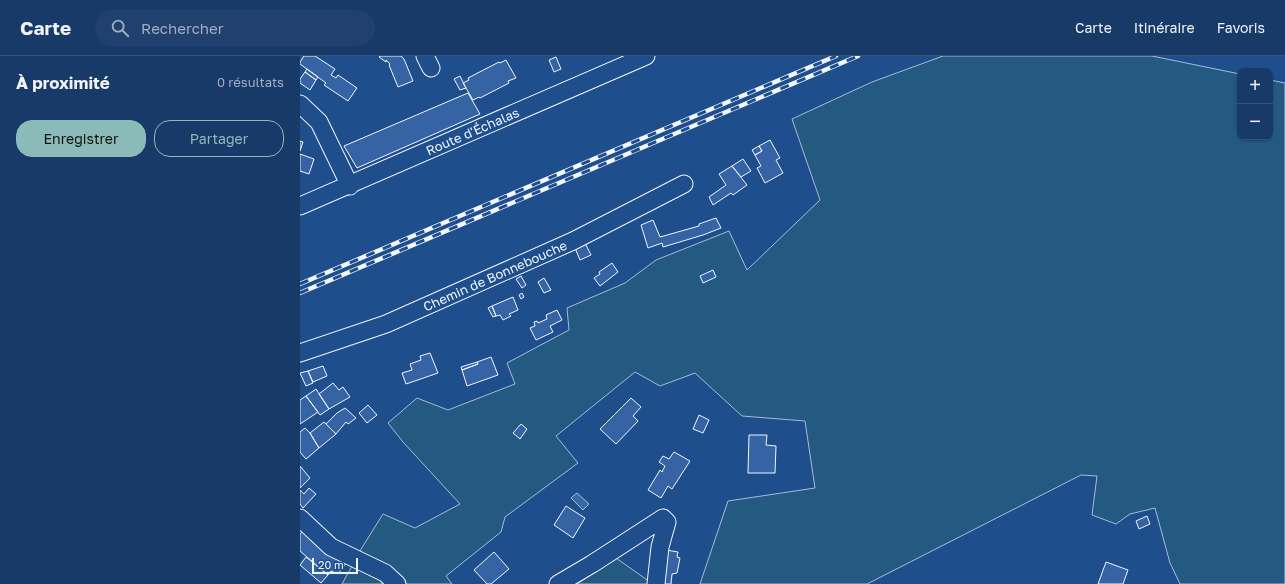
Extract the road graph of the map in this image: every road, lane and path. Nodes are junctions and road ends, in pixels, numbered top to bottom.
1 (646, 56) edge
2 (300, 104) edge
3 (684, 184) dead end
4 (350, 186) junction
5 (300, 206) edge
6 (300, 353) edge
7 (300, 518) edge
8 (397, 584) edge
9 (558, 584) edge
10 (656, 584) edge

1 - 4 street, Route d'Échalas
2 - 4 street
3 - 6 street, Chemin de Bonnebouche
4 - 5 street, Route d'Échalas
7 - 8 street
9 - 10 street

